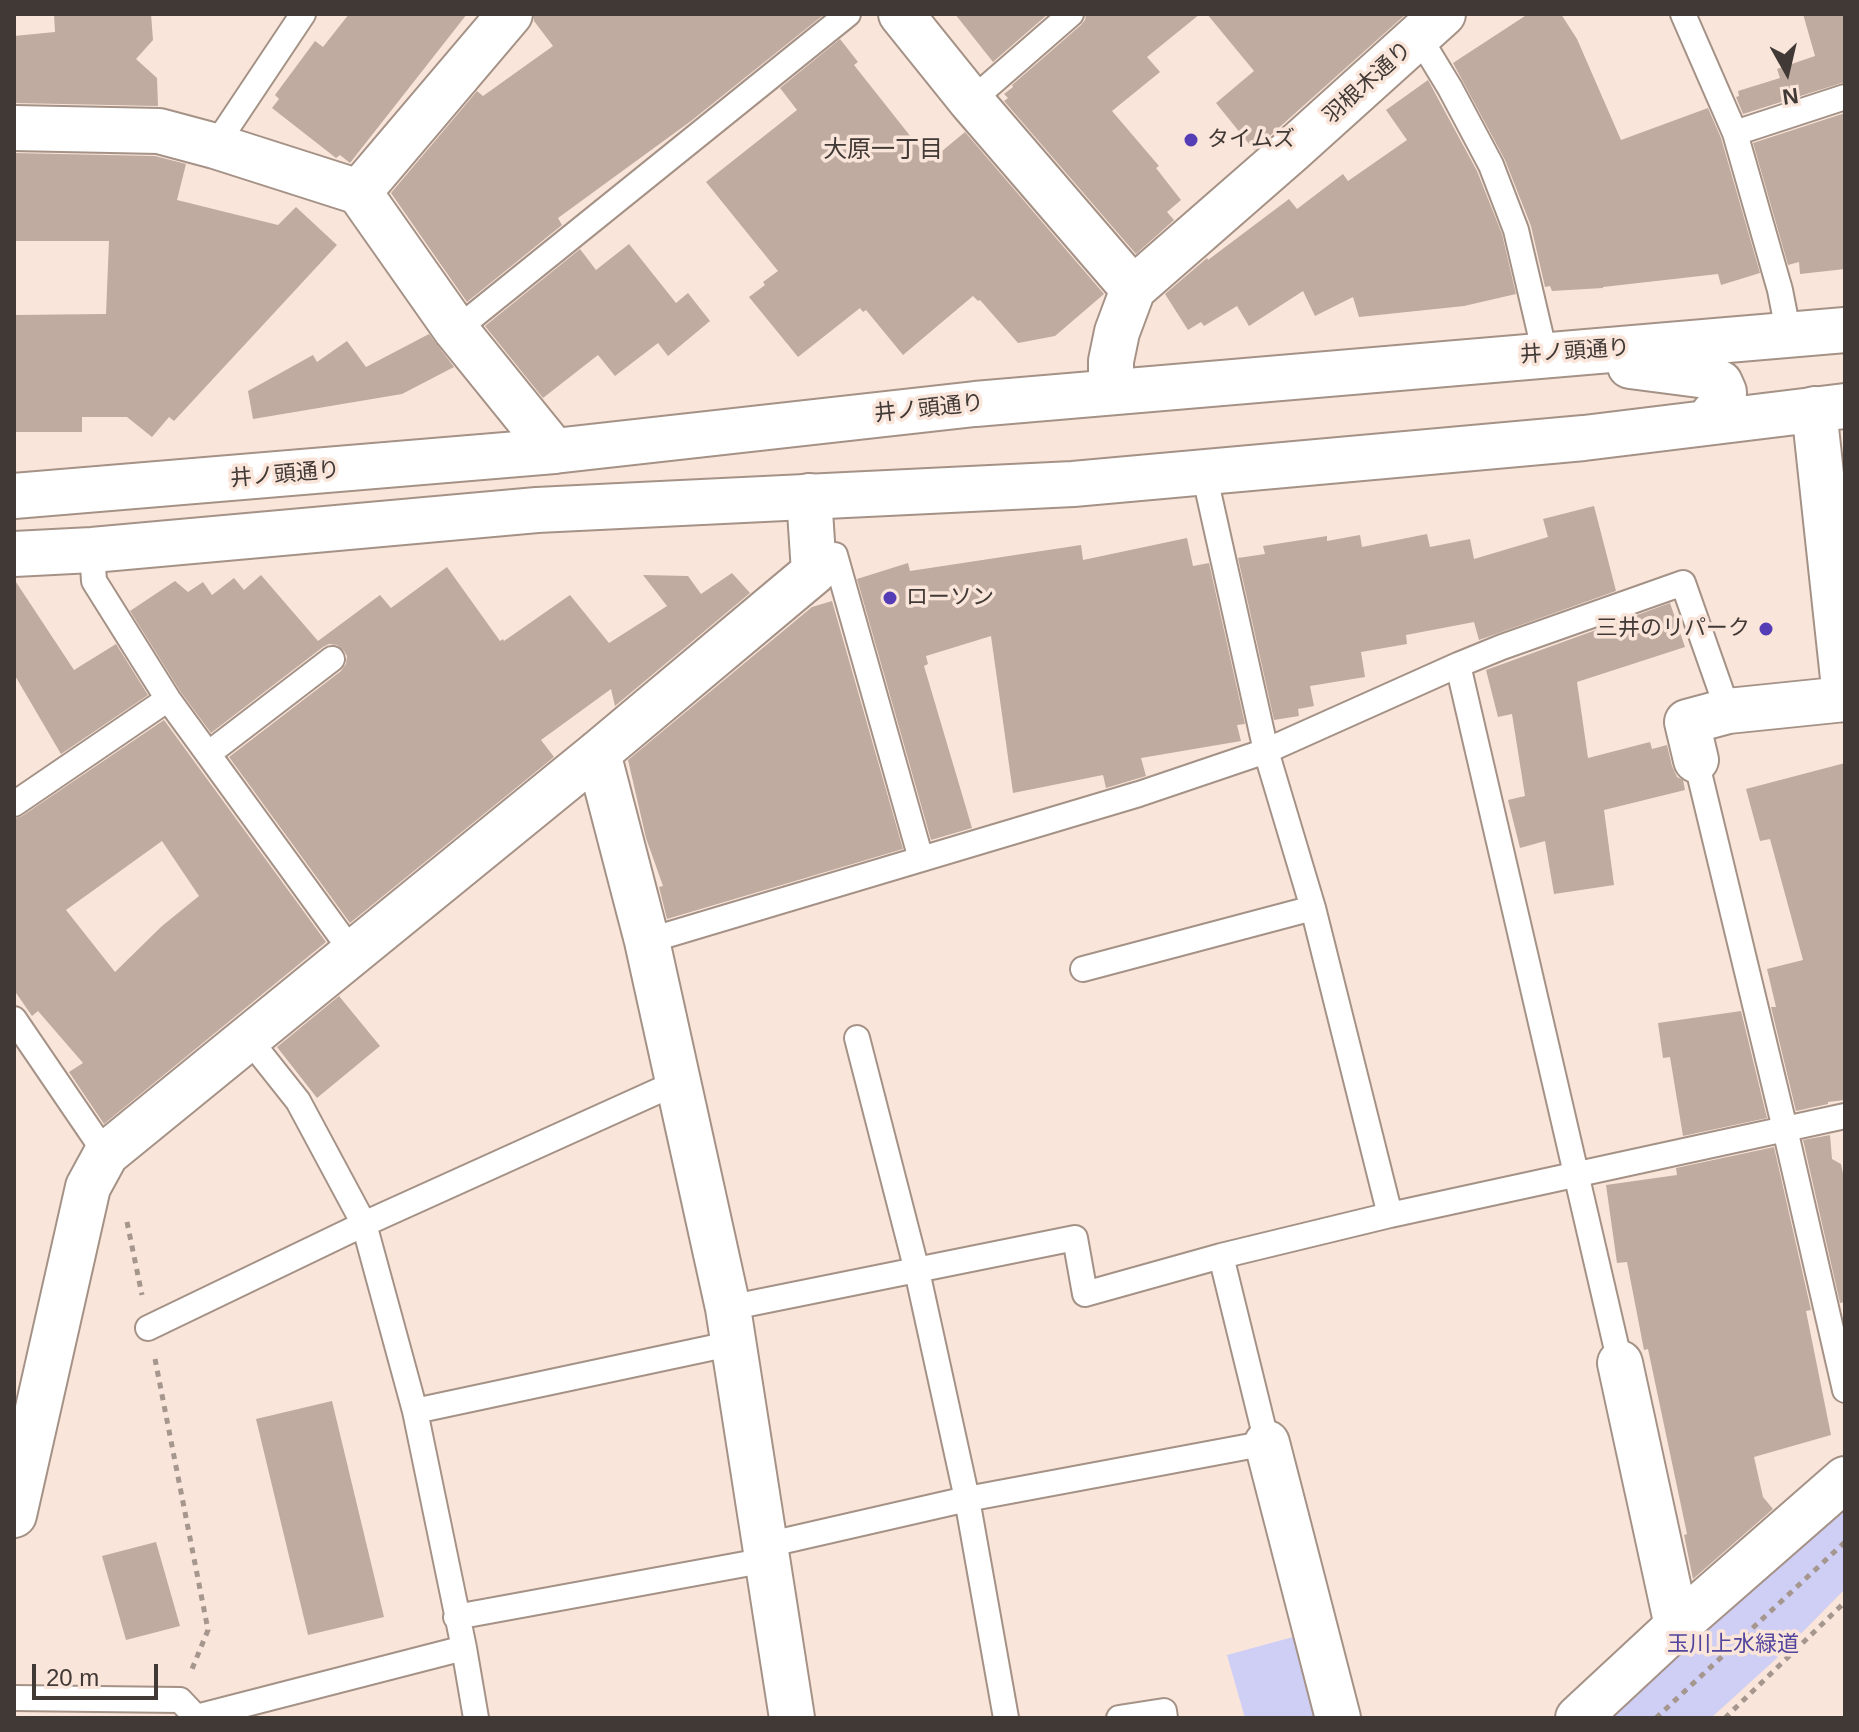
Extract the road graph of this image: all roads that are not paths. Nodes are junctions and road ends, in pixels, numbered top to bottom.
1 (303, 14) edge
2 (510, 14) edge
3 (848, 14) edge
4 (901, 14) edge
5 (1071, 14) edge
6 (1683, 14) edge
7 (1431, 26) edge
8 (1845, 97) edge
9 (971, 101) junction
10 (14, 128) edge
11 (1735, 133) junction
12 (215, 146) junction
13 (359, 192) junction
14 (1133, 289) junction
15 (456, 330) junction
16 (1845, 330) edge
17 (1789, 336) junction
18 (1545, 354) junction
19 (1111, 392) junction
20 (1829, 408) edge
21 (1707, 422) junction
22 (554, 451) junction
23 (1204, 473) junction
24 (14, 496) edge
25 (809, 496) junction
26 (92, 550) junction
27 (14, 554) edge
28 (835, 555) dead end
29 (332, 659) dead end
30 (1458, 665) junction
31 (1845, 698) edge
32 (168, 699) junction
33 (1728, 711) junction
34 (1266, 751) junction
35 (598, 753) junction
36 (208, 754) junction
37 (1696, 760) joint
38 (14, 804) edge
39 (921, 859) junction
40 (1313, 908) junction
41 (647, 941) junction
42 (353, 953) junction
43 (1083, 969) dead end
44 (14, 1019) edge
45 (248, 1038) junction
46 (857, 1038) dead end
47 (678, 1082) junction
48 (1845, 1116) edge
49 (1785, 1129) junction
50 (106, 1154) junction
51 (1578, 1175) junction
52 (1390, 1215) junction
53 (364, 1224) junction
54 (1221, 1256) junction
55 (917, 1271) junction
56 (731, 1325) junction
57 (148, 1328) road end
58 (1620, 1363) joint
59 (1845, 1390) edge
60 (415, 1411) junction
61 (1267, 1443) junction
62 (1845, 1479) edge
63 (967, 1499) junction
64 (14, 1515) edge
65 (766, 1552) junction
66 (456, 1617) junction
67 (1677, 1626) junction
68 (464, 1648) junction
69 (14, 1698) edge
70 (476, 1718) edge
71 (792, 1718) edge
72 (1006, 1718) edge
73 (1119, 1718) edge
74 (1165, 1718) edge
75 (1338, 1718) edge
76 (1578, 1718) edge

1 - 12 lane
2 - 13 street
3 - 15 lane
4 - 9 street
5 - 9 lane
6 - 11 lane
7 - 14 street, 羽根木通り
7 - 18 lane
8 - 11 lane
9 - 14 street
10 - 12 street
11 - 17 lane
12 - 13 street
13 - 15 street
14 - 19 street
15 - 22 street
16 - 17 street, 井ノ頭通り
17 - 18 street, 井ノ頭通り
18 - 19 street, 井ノ頭通り
18 - 21 street
19 - 22 street, 井ノ頭通り
20 - 21 street
20 - 31 street
21 - 23 street
22 - 24 street, 井ノ頭通り
23 - 25 street
23 - 34 lane
25 - 26 street
25 - 35 street
26 - 27 street
26 - 32 lane
28 - 39 lane
29 - 36 lane
30 - 33 lane
30 - 34 lane
30 - 51 lane
31 - 33 street
32 - 36 lane
32 - 38 lane
33 - 37 street
34 - 39 lane
34 - 40 lane
35 - 41 street
35 - 42 street
36 - 42 lane
37 - 49 lane
39 - 41 lane
40 - 43 lane
40 - 52 lane
41 - 47 street
42 - 45 street
44 - 50 lane
45 - 50 street
45 - 53 lane
46 - 55 lane
47 - 53 lane
47 - 56 street
48 - 49 lane
49 - 51 lane
49 - 59 lane
50 - 64 street
51 - 52 lane
51 - 58 lane
52 - 54 lane
53 - 57 lane
53 - 60 lane
54 - 55 lane
54 - 61 lane
55 - 56 lane
55 - 63 lane
56 - 60 lane
56 - 65 street
58 - 67 street
60 - 66 lane
61 - 63 lane
61 - 75 street
62 - 67 street
63 - 65 lane
63 - 72 lane
65 - 66 lane
65 - 71 street
66 - 68 lane
67 - 76 street
68 - 69 lane
68 - 70 lane
73 - 74 lane

